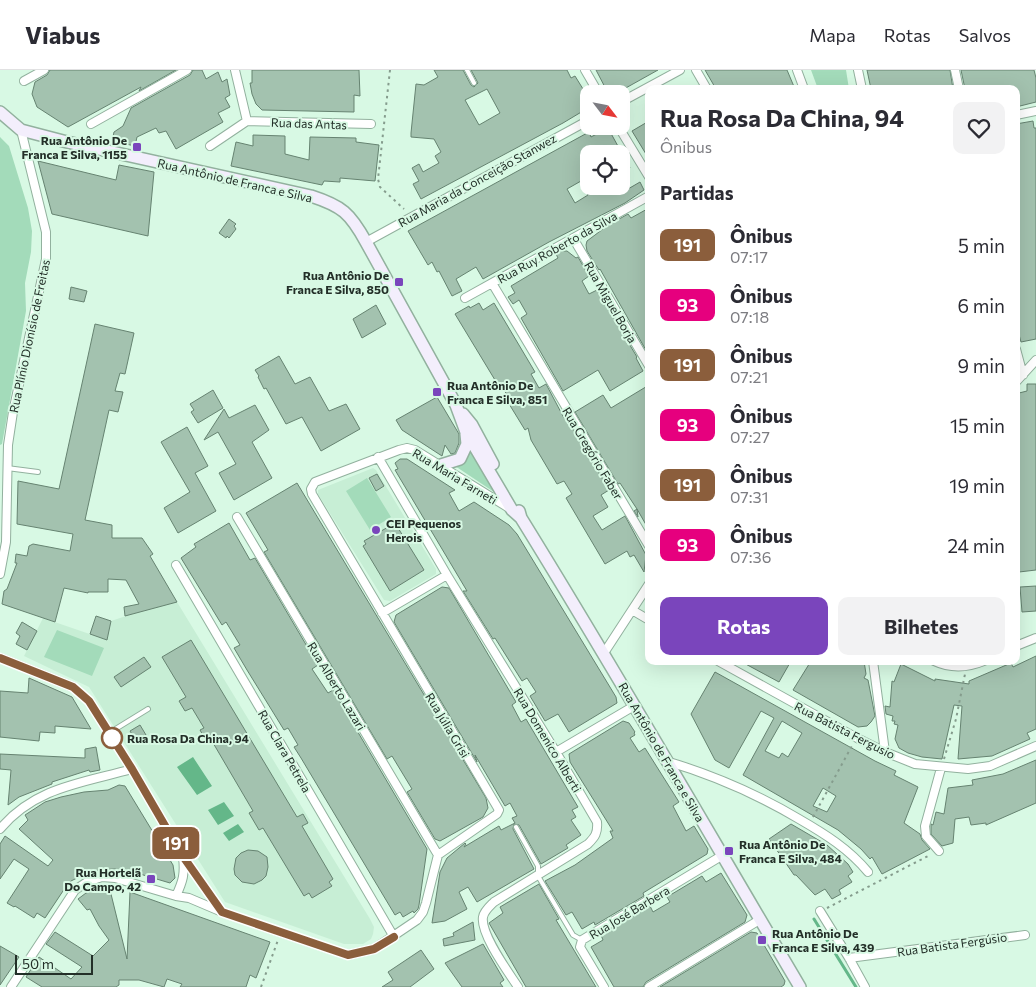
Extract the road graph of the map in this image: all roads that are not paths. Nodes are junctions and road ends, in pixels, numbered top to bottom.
1 (44, 70) edge
2 (187, 70) edge
3 (234, 70) edge
4 (467, 70) edge
5 (585, 70) edge
6 (680, 70) edge
7 (696, 70) edge
8 (797, 70) edge
9 (858, 70) edge
10 (955, 70) edge
11 (24, 81) dead end
12 (474, 83) dead end
13 (594, 85) edge
14 (652, 85) edge
15 (705, 85) edge
16 (803, 85) edge
17 (861, 85) edge
18 (958, 85) edge
19 (645, 89) edge
20 (630, 97) edge
21 (1036, 111) edge
22 (0, 112) edge
23 (1020, 114) edge
24 (247, 121) junction
25 (91, 124) dead end
26 (371, 124) dead end
27 (580, 125) edge
28 (21, 130) junction
29 (623, 135) edge
30 (210, 146) dead end
31 (645, 170) edge
32 (645, 198) edge
33 (573, 238) junction
34 (366, 242) junction
35 (492, 283) junction
36 (465, 298) dead end
37 (645, 359) edge
38 (1036, 360) edge
39 (1020, 364) edge
40 (1023, 375) junction
41 (1020, 378) edge
42 (456, 405) junction
43 (466, 432) junction
44 (378, 458) junction
45 (441, 466) junction
46 (7, 468) junction
47 (38, 472) dead end
48 (311, 488) joint
49 (517, 511) junction
50 (237, 517) dead end
51 (645, 539) edge
52 (176, 564) dead end
53 (0, 574) edge
54 (446, 575) junction
55 (645, 590) edge
56 (632, 610) junction
57 (382, 613) junction
58 (645, 618) edge
59 (1036, 638) edge
60 (1020, 644) edge
61 (604, 653) junction
62 (0, 658) edge
63 (725, 665) edge
64 (874, 665) edge
65 (946, 665) edge
66 (972, 665) edge
67 (634, 706) junction
68 (148, 709) dead end
69 (109, 733) junction
70 (1036, 746) edge
71 (556, 752) junction
72 (885, 752) junction
73 (665, 760) junction
74 (941, 768) junction
75 (132, 769) junction
76 (0, 816) edge
77 (9, 818) junction
78 (516, 827) dead end
79 (0, 830) edge
80 (939, 851) road end
81 (182, 855) junction
82 (438, 855) junction
83 (723, 855) junction
84 (868, 872) dead end
85 (538, 876) junction
86 (176, 896) junction
87 (820, 911) road end
88 (222, 912) junction
89 (761, 919) junction
90 (1025, 935) dead end
91 (394, 937) junction
92 (582, 940) junction
93 (849, 958) junction
94 (13, 986) edge
95 (518, 987) edge
96 (604, 987) edge
97 (649, 987) edge
98 (799, 987) edge
99 (864, 987) edge

1 - 11 street
2 - 25 street
3 - 24 street
4 - 12 lane
5 - 13 street
6 - 14 street
7 - 15 street
8 - 16 street
9 - 17 street
10 - 18 street
19 - 20 street
21 - 23 street
22 - 28 main road, Rua Antônio de Franca e Silva
24 - 26 street, Rua das Antas
24 - 30 street
27 - 34 street, Rua Maria da Conceição Stanwez
28 - 34 main road, Rua Antônio de Franca e Silva
28 - 46 street, Rua Plínio Dionísio de Freitas
29 - 31 street
32 - 33 street, Rua Ruy Roberto da Silva
33 - 35 street, Rua Ruy Roberto da Silva
33 - 37 street, Rua Miguel Borja
34 - 42 main road, Rua Antônio de Franca e Silva
35 - 36 street, Rua Ruy Roberto da Silva
35 - 51 street, Rua Gregório Faber
38 - 40 street
39 - 40 street
40 - 41 street
42 - 43 main road, Rua Antônio de Franca e Silva
42 - 49 main road, Rua Antônio de Franca e Silva
43 - 45 main road
43 - 49 main road, Rua Antônio de Franca e Silva
44 - 45 street, Rua Maria Farneti
44 - 48 street, Rua Maria Farneti
44 - 54 street, Rua Domenico Alberti
45 - 49 street, Rua Maria Farneti
46 - 47 lane
46 - 53 street, Rua Plínio Dionísio de Freitas
48 - 57 street, Rua Júlia Grisi
49 - 61 main road, Rua Antônio de Franca e Silva
50 - 82 street, Rua Alberto Lazari
52 - 91 street, Rua Clara Petrela
54 - 57 street
54 - 71 street, Rua Domenico Alberti
55 - 56 street
56 - 58 street
56 - 61 street
57 - 82 street, Rua Júlia Grisi
59 - 60 street
61 - 67 main road, Rua Antônio de Franca e Silva
62 - 69 street
63 - 72 street, Rua Batista Fergusio
64 - 72 street
65 - 66 street
67 - 71 street
67 - 73 main road, Rua Antônio de Franca e Silva
68 - 69 lane
69 - 75 street
70 - 74 street, Rua Batista Fergusio
71 - 85 street, Rua Domenico Alberti
72 - 74 street, Rua Batista Fergusio
73 - 83 main road, Rua Antônio de Franca e Silva
73 - 84 street
74 - 80 street
75 - 77 street
75 - 81 street
76 - 77 street
77 - 79 street
78 - 85 lane
81 - 86 street
81 - 88 street
82 - 91 street
83 - 89 main road, Rua Antônio de Franca e Silva
83 - 92 street, Rua José Barbera
85 - 92 lane
85 - 95 street, Rua Domenico Alberti
86 - 88 street
86 - 94 street
87 - 93 street
88 - 91 street
89 - 97 street
89 - 98 main road, Rua Antônio de Franca e Silva
90 - 93 street, Rua Batista Fergúsio
92 - 96 street, Rua José Barbera
93 - 99 street

